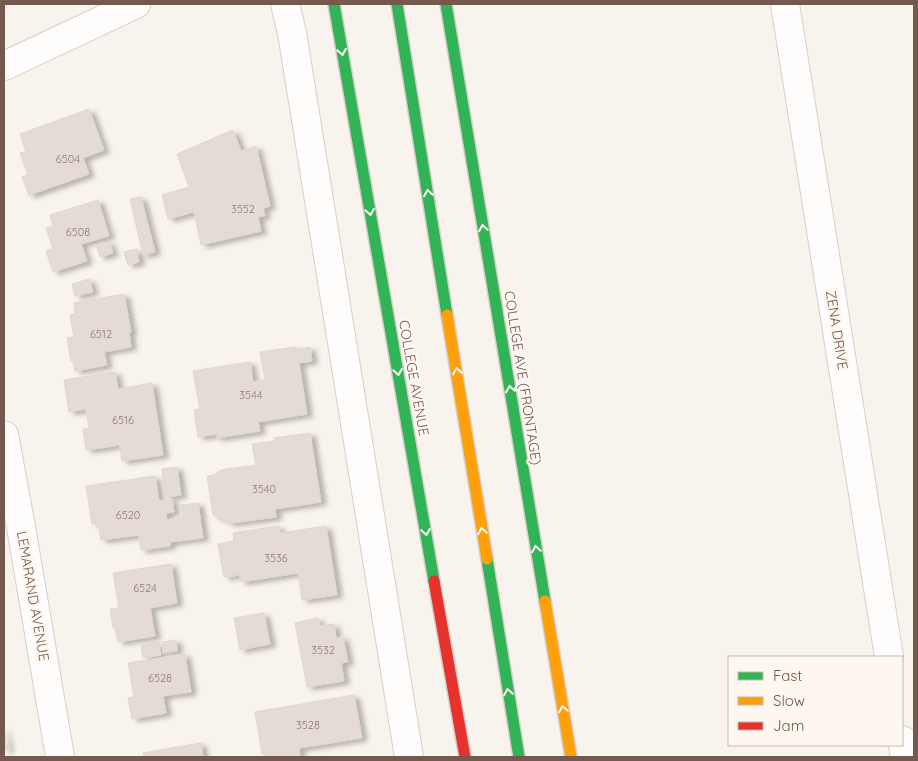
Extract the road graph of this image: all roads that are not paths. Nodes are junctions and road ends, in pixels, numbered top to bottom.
1 (136, 4) edge
2 (285, 4) edge
3 (334, 4) edge
4 (397, 4) edge
5 (446, 4) edge
6 (785, 4) edge
7 (4, 66) edge
8 (4, 435) edge
9 (12, 529) edge
10 (889, 656) edge
11 (60, 757) edge
12 (409, 757) edge
13 (465, 757) edge
14 (519, 757) edge
15 (571, 757) edge

1 - 7 street
2 - 12 street
3 -> 13 main road, COLLEGE AVENUE
14 -> 4 main road
15 -> 5 main road, COLLEGE AVE (FRONTAGE)
6 - 10 street, ZENA DRIVE
8 - 9 street, LEMARAND AVENUE
9 - 11 street, LEMARAND AVENUE

